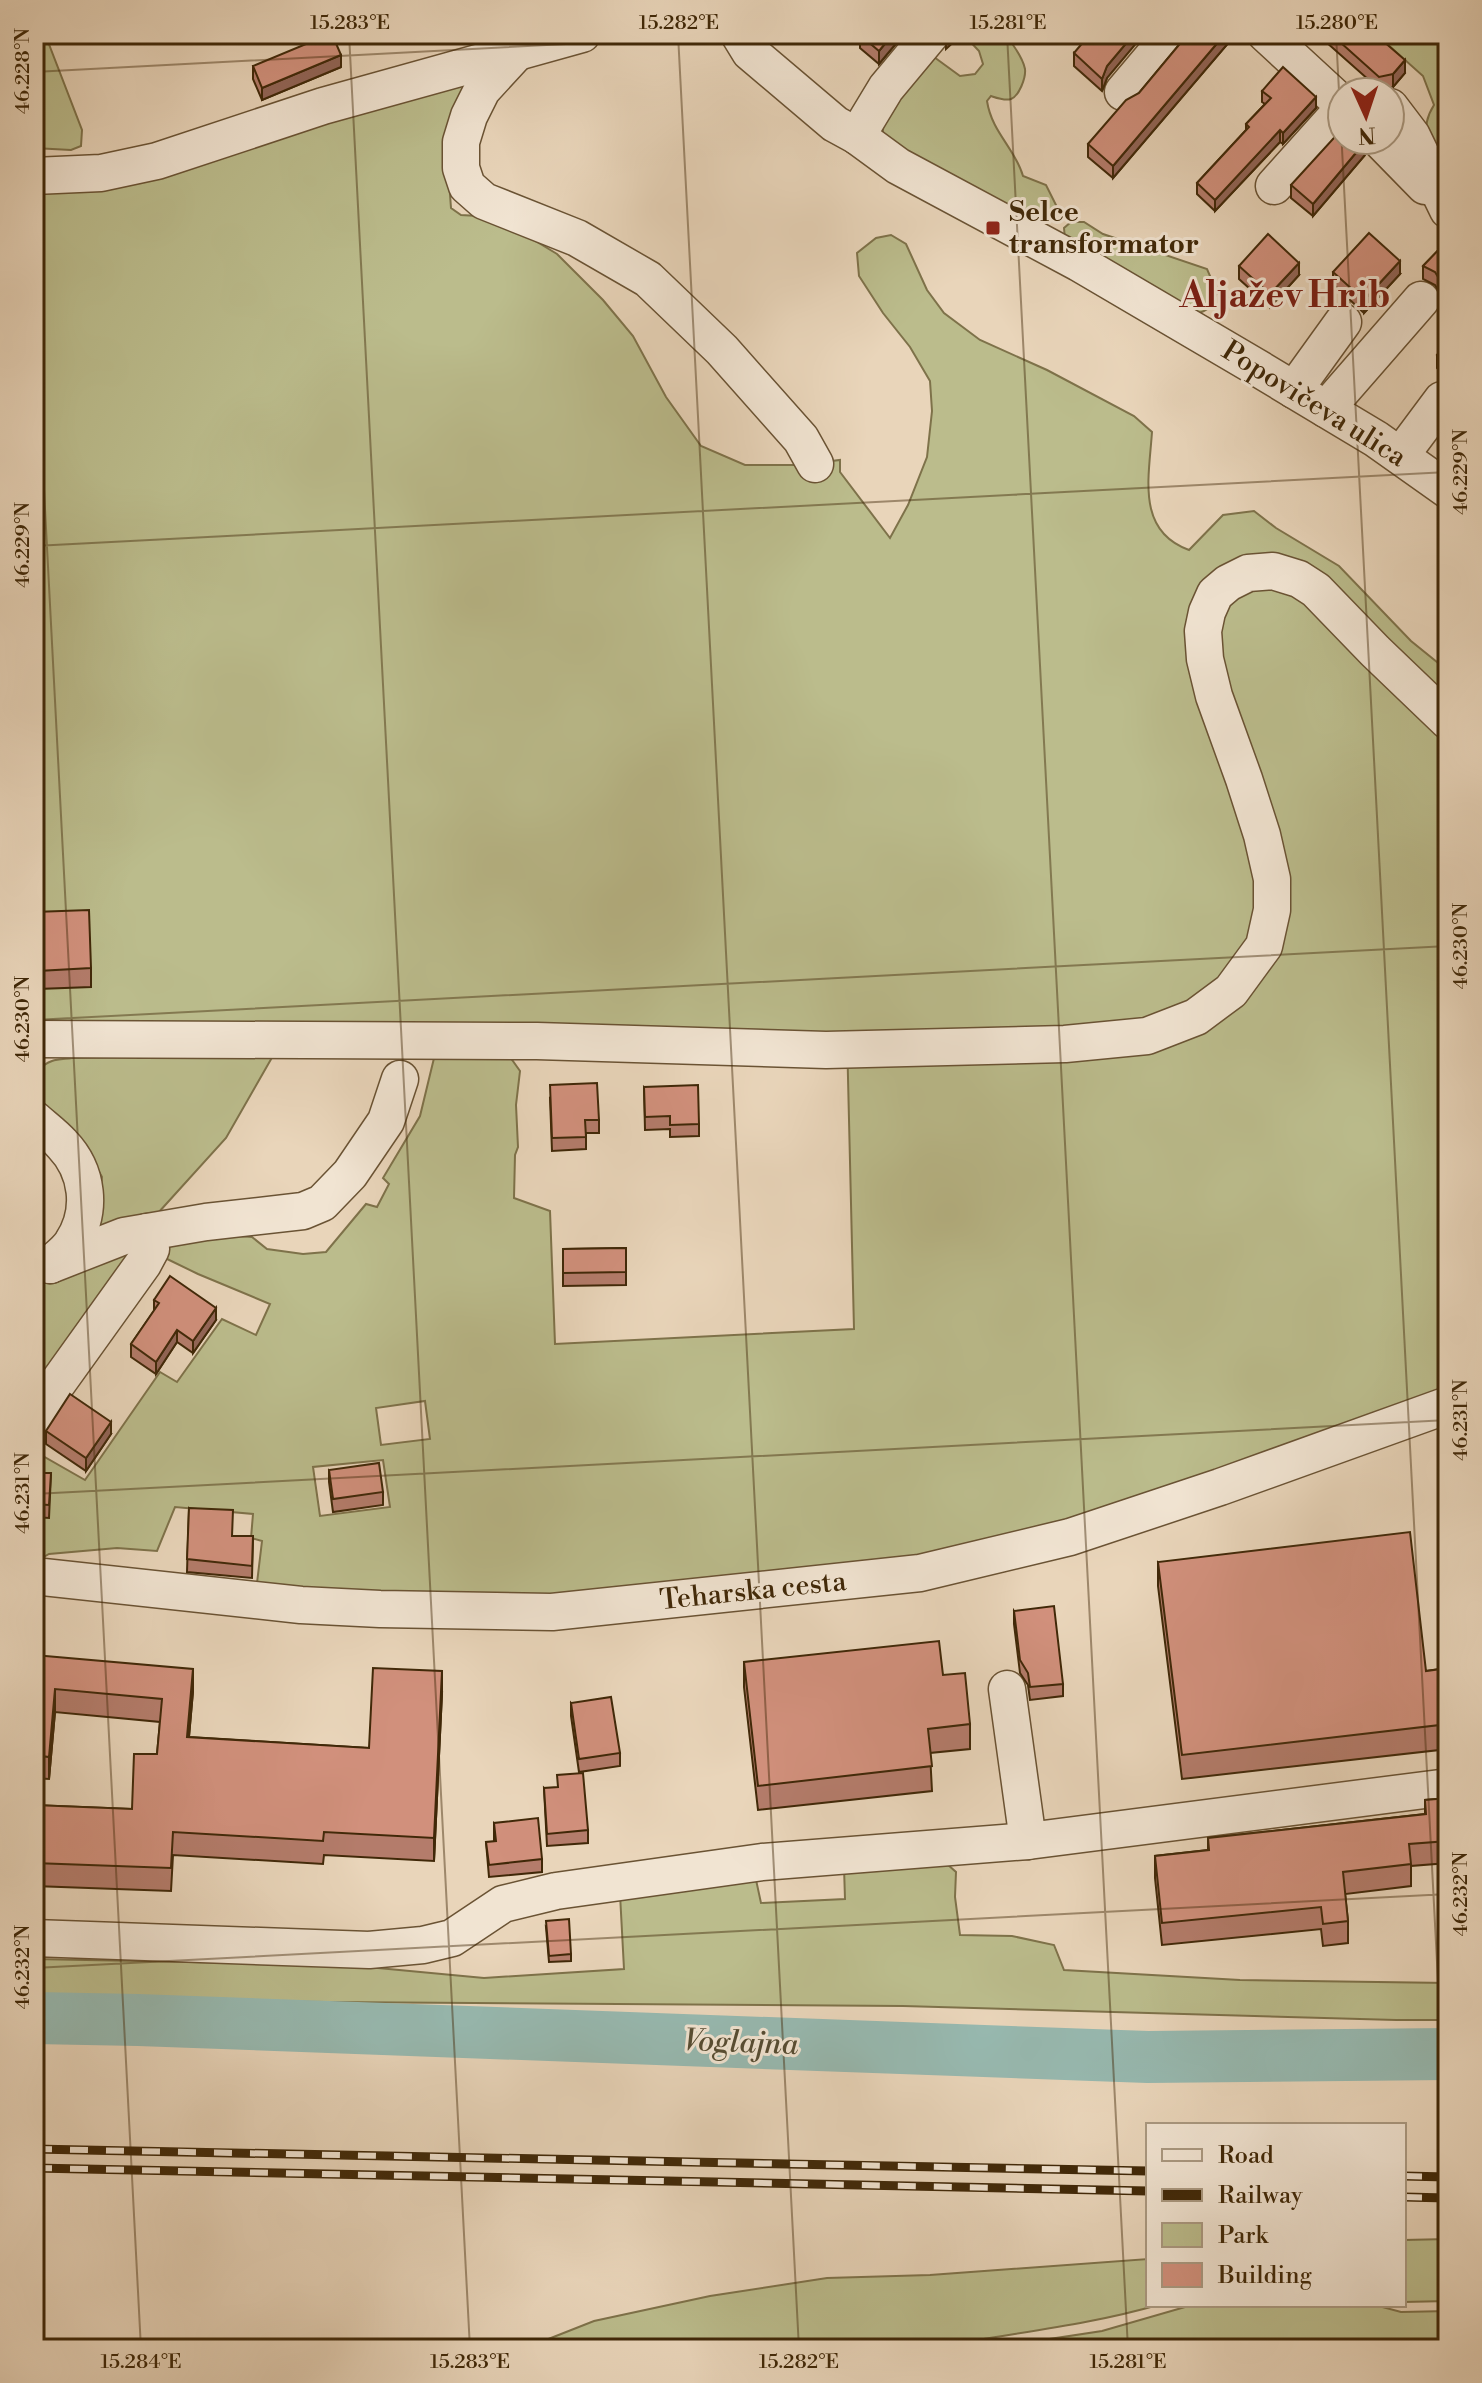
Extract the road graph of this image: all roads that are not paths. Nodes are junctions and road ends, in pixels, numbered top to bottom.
1 (582, 34) edge
2 (739, 34) edge
3 (931, 34) edge
4 (1172, 34) edge
5 (1266, 34) edge
6 (516, 53) junction
7 (1328, 76) edge
8 (1123, 92) dead end
9 (1406, 132) edge
10 (857, 136) junction
11 (1326, 136) edge
12 (1396, 156) edge
13 (34, 176) edge
14 (1274, 186) dead end
15 (1448, 210) edge
16 (1421, 300) dead end
17 (1343, 322) dead end
18 (1294, 390) junction
19 (1442, 400) dead end
20 (1326, 409) junction
21 (1401, 455) junction
22 (815, 464) dead end
23 (1448, 490) edge
24 (1448, 721) edge
25 (34, 1039) edge
26 (400, 1079) dead end
27 (34, 1119) edge
28 (147, 1232) junction
29 (42, 1268) edge
30 (1448, 1405) edge
31 (34, 1416) edge
32 (34, 1576) edge
33 (1007, 1689) dead end
34 (1448, 1787) edge
35 (1028, 1841) junction
36 (34, 1938) edge

1 - 6 street
2 - 10 street, Popovičeva ulica
3 - 10 street
4 - 8 street
5 - 7 street
6 - 13 street
6 - 22 street
9 - 15 street
10 - 18 street, Popovičeva ulica
11 - 14 street
12 - 15 street
16 - 20 street
17 - 18 street
18 - 20 street, Popovičeva ulica
19 - 21 street
20 - 21 street, Popovičeva ulica
21 - 23 street, Popovičeva ulica
24 - 25 street
26 - 28 street
27 - 29 street
28 - 29 street
28 - 31 street
30 - 32 street, Teharska cesta
33 - 35 street
34 - 35 street
35 - 36 street

